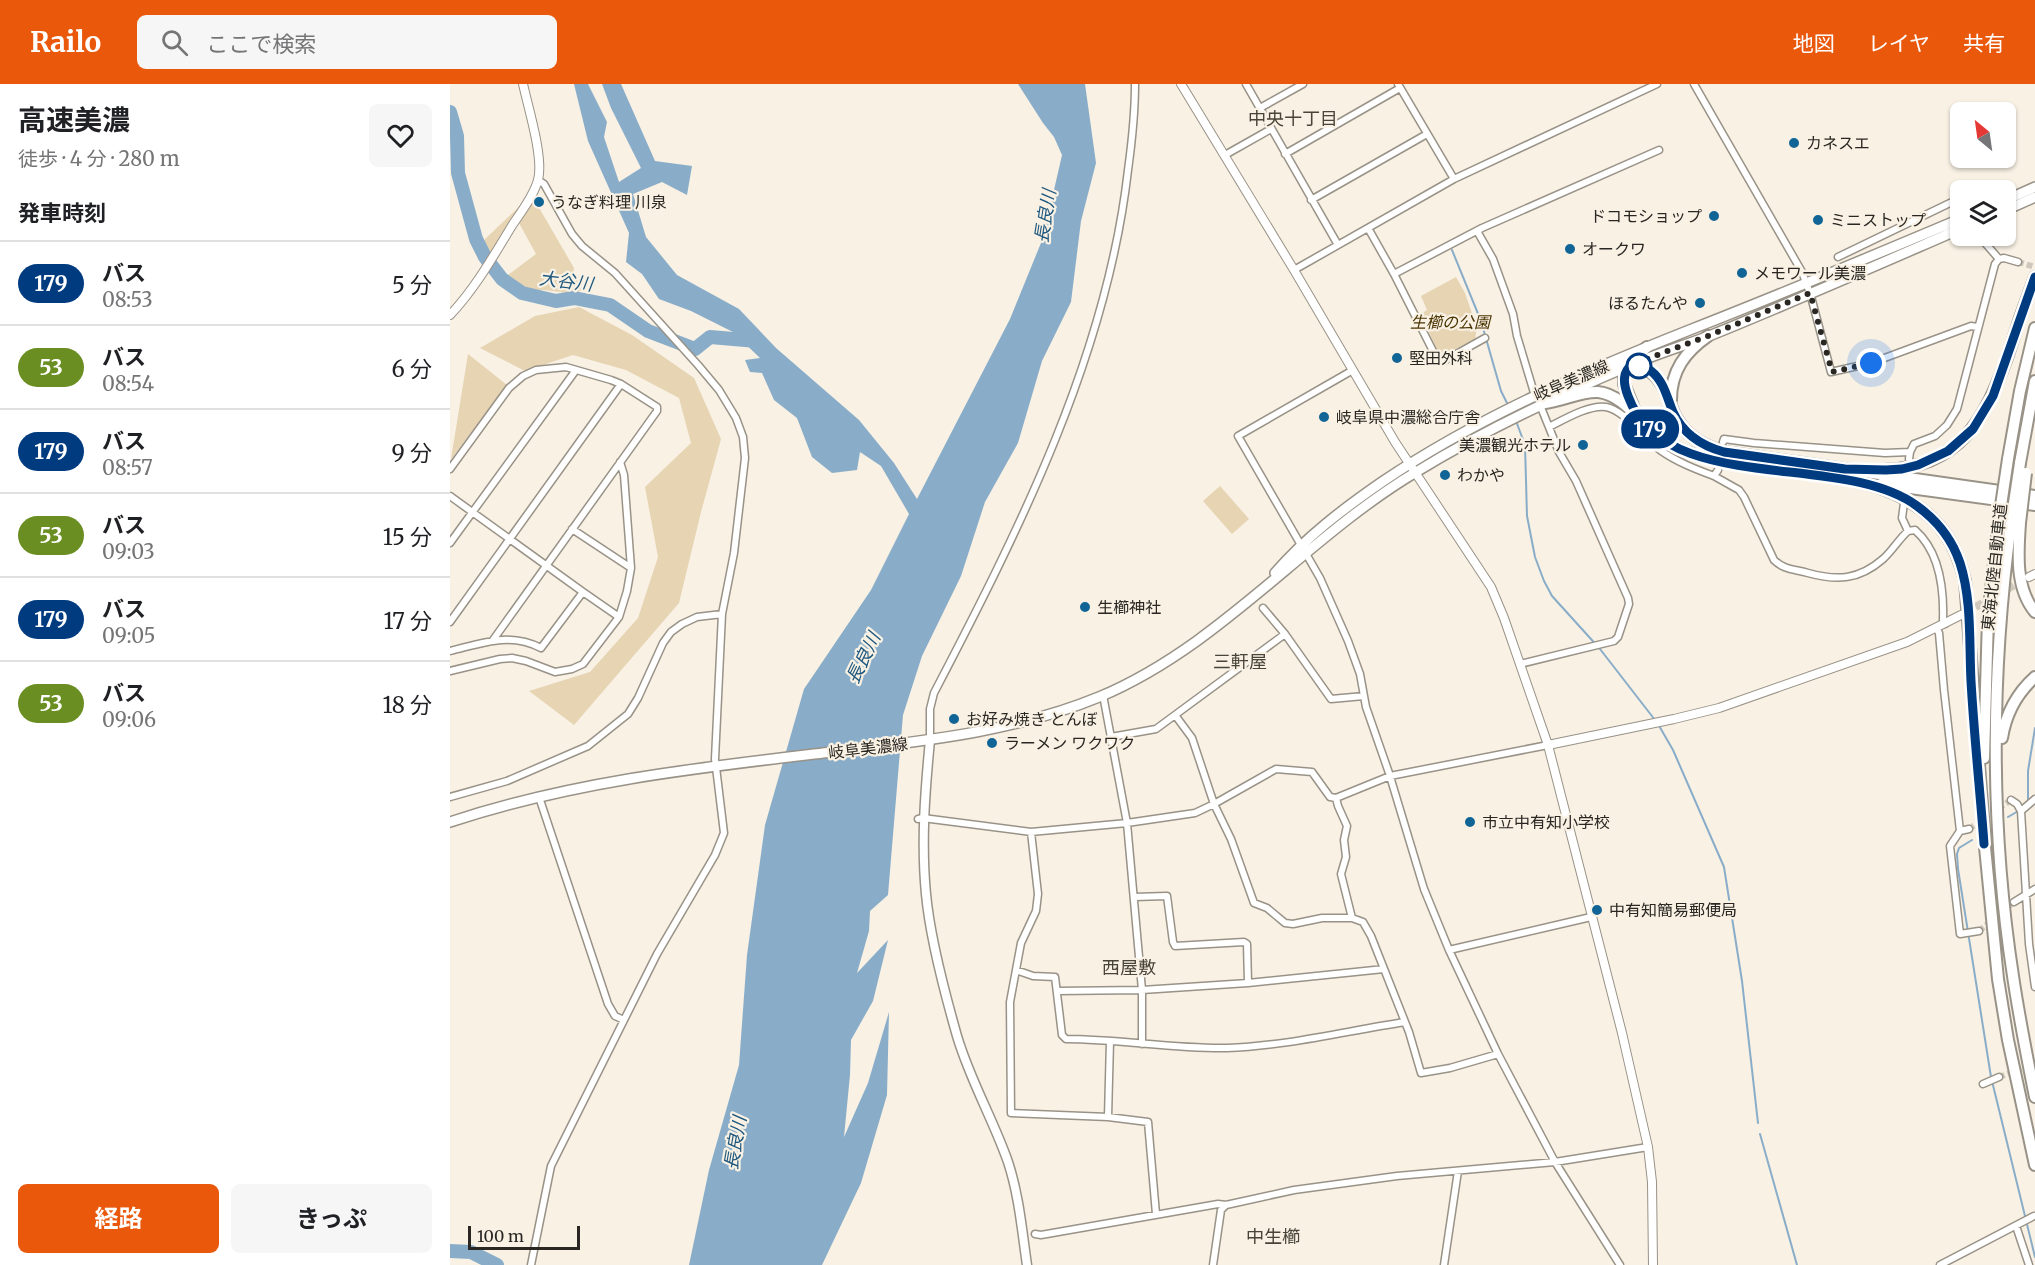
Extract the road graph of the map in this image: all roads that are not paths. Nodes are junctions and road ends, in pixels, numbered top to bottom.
1 (523, 84) edge
2 (1135, 84) edge
3 (1181, 84) edge
4 (1246, 84) edge
5 (1303, 84) edge
6 (1657, 84) edge
7 (1694, 84) edge
8 (1399, 86) edge
9 (1260, 108) junction
10 (1271, 129) junction
11 (1427, 134) junction
12 (1659, 150) dead end
13 (1286, 154) junction
14 (1225, 155) junction
15 (1454, 179) junction
16 (538, 180) junction
17 (2035, 188) edge
18 (2016, 196) edge
19 (2035, 197) edge
20 (1311, 200) junction
21 (1950, 203) edge
22 (2016, 206) edge
23 (1950, 223) edge
24 (1368, 228) junction
25 (1477, 231) junction
26 (1950, 233) edge
27 (1338, 245) junction
28 (1988, 246) edge
29 (1838, 257) dead end
30 (1999, 259) junction
31 (2018, 262) tunnel mouth
32 (1294, 270) junction
33 (1394, 274) junction
34 (2035, 277) edge
35 (1806, 283) junction
36 (1810, 293) junction
37 (450, 315) edge
38 (1977, 327) junction
39 (2035, 328) edge
40 (1708, 336) junction
41 (1485, 338) dead end
42 (1647, 347) junction
43 (1633, 364) junction
44 (1605, 365) junction
45 (576, 370) junction
46 (1353, 370) junction
47 (2035, 381) edge
48 (621, 384) junction
49 (1534, 396) junction
50 (1542, 404) junction
51 (2035, 406) edge
52 (1673, 411) junction
53 (1640, 419) junction
54 (1549, 427) junction
55 (1723, 442) dead end
56 (1910, 452) junction
57 (1909, 459) dead end
58 (620, 462) junction
59 (1412, 468) junction
60 (2023, 468) junction
61 (450, 469) edge
62 (1843, 474) junction
63 (2035, 495) edge
64 (450, 496) edge
65 (1904, 503) dead end
66 (2022, 503) junction
67 (2035, 505) edge
68 (472, 512) junction
69 (2015, 523) junction
70 (572, 530) junction
71 (1908, 531) junction
72 (510, 539) junction
73 (450, 543) edge
74 (1304, 549) junction
75 (546, 565) junction
76 (631, 568) junction
77 (583, 592) junction
78 (1263, 608) dead end
79 (2035, 612) edge
80 (722, 614) junction
81 (1961, 615) tunnel mouth
82 (620, 616) junction
83 (450, 622) edge
84 (1945, 624) junction
85 (1936, 628) junction
86 (1285, 634) junction
87 (493, 640) junction
88 (450, 651) edge
89 (1520, 664) junction
90 (450, 671) edge
91 (2035, 677) edge
92 (1103, 695) junction
93 (1364, 696) junction
94 (1175, 715) junction
95 (1111, 737) junction
96 (930, 740) junction
97 (1548, 745) junction
98 (716, 767) junction
99 (1390, 776) junction
100 (450, 797) edge
101 (539, 797) junction
102 (1336, 798) junction
103 (2035, 799) edge
104 (2011, 800) dead end
105 (1214, 804) junction
106 (2020, 809) junction
107 (920, 819) junction
108 (450, 822) edge
109 (1127, 823) junction
110 (1970, 829) tunnel mouth
111 (1960, 831) junction
112 (1031, 832) junction
113 (1984, 844) junction
114 (2035, 889) edge
115 (2026, 893) junction
116 (1134, 897) junction
117 (2009, 903) junction
118 (1591, 917) junction
119 (1352, 918) junction
120 (1976, 932) dead end
121 (1449, 950) junction
122 (1384, 969) junction
123 (1016, 970) junction
124 (1248, 983) junction
125 (2035, 987) edge
126 (1142, 990) junction
127 (1057, 991) junction
128 (624, 1020) junction
129 (1405, 1022) junction
130 (1110, 1041) junction
131 (1142, 1044) junction
132 (1498, 1054) junction
133 (1998, 1078) tunnel mouth
134 (1985, 1083) dead end
135 (2035, 1097) edge
136 (1108, 1117) junction
137 (1648, 1148) junction
138 (1555, 1162) junction
139 (2035, 1165) edge
140 (1458, 1171) junction
141 (1226, 1205) junction
142 (1156, 1214) junction
143 (2033, 1216) edge
144 (2017, 1225) junction
145 (1035, 1234) dead end
146 (532, 1262) edge
147 (1027, 1265) edge
148 (1213, 1265) edge
149 (1444, 1265) edge
150 (1620, 1265) edge
151 (1653, 1265) edge
152 (1940, 1265) edge
153 (2029, 1265) edge

1 - 16 street
2 - 96 street
3 - 14 street
4 - 9 street
5 - 9 street
6 - 15 street
7 - 35 street
8 - 11 street
8 - 13 street
9 - 10 street
10 - 13 street
10 - 14 street
11 - 15 street
11 - 20 street
12 - 25 street
13 - 20 street
14 - 32 street
15 - 24 street
16 - 37 street
16 - 80 street
17 - 18 main road
19 - 22 main road
20 - 27 street
21 - 29 street
23 - 35 main road, 岐阜美濃線
24 - 27 street
24 - 33 street
25 - 33 street
25 - 49 street
26 - 36 main road, 岐阜美濃線
27 - 32 street
28 - 30 street
30 - 31 street
30 - 38 street
32 - 46 street
33 - 41 street
34 - 62 highway
35 - 36 street
35 - 42 main road, 岐阜美濃線
36 - 38 street
36 - 40 main road, 岐阜美濃線
38 - 56 street
39 - 113 highway, 東海北陸自動車道, bridge
40 - 43 main road, 岐阜美濃線
40 - 52 highway
42 - 43 highway
42 - 44 main road, 岐阜美濃線
43 - 44 highway
43 - 50 main road, 岐阜美濃線
43 - 52 highway
43 - 53 highway
44 - 49 main road, 岐阜美濃線
45 - 48 street
45 - 61 street
45 - 68 street
46 - 59 street
46 - 74 street
47 - 60 highway, 東海北陸自動車道
48 - 58 street
48 - 72 street
49 - 59 main road, 岐阜美濃線
50 - 53 highway
50 - 54 street
50 - 59 main road, 岐阜美濃線
51 - 60 highway
52 - 62 highway
53 - 62 highway
54 - 71 street
54 - 89 street
55 - 56 street
56 - 57 street
58 - 70 street
58 - 76 street
59 - 74 main road, 岐阜美濃線
59 - 89 street
60 - 66 highway, bridge
60 - 69 highway, 東海北陸自動車道, bridge
62 - 63 highway
62 - 66 highway
62 - 113 highway
64 - 68 street
65 - 71 street
66 - 67 highway
66 - 69 highway, bridge
68 - 72 street
68 - 73 street
69 - 79 highway
69 - 117 highway, 東海北陸自動車道
70 - 75 street
70 - 76 street
71 - 84 street
72 - 75 street
72 - 83 street
74 - 92 main road, 岐阜美濃線
74 - 93 street
75 - 77 street
75 - 87 street
76 - 82 street
77 - 82 street
77 - 87 street
78 - 86 street
80 - 98 street
80 - 100 street
81 - 84 street
82 - 90 street
84 - 85 street
85 - 97 street
85 - 111 street
86 - 93 street
86 - 94 street
87 - 88 street
89 - 97 street
91 - 117 highway
92 - 95 street
92 - 96 main road, 岐阜美濃線
93 - 99 street
94 - 95 street
94 - 105 street
95 - 109 street
96 - 98 main road, 岐阜美濃線
96 - 107 main road
97 - 99 street
97 - 118 street
98 - 101 main road, 岐阜美濃線
98 - 128 street
99 - 102 street
99 - 121 street
101 - 108 main road, 岐阜美濃線
101 - 128 street
102 - 105 street
102 - 119 street
103 - 106 street
104 - 106 street
105 - 109 street
105 - 119 street
106 - 115 street
107 - 112 street
107 - 147 main road
109 - 112 street
109 - 116 street
110 - 111 street
111 - 120 street
112 - 123 street
113 - 139 highway, 東海北陸自動車道
114 - 115 street
115 - 117 street
115 - 125 street
116 - 124 street
116 - 126 street
117 - 135 highway, 東海北陸自動車道
118 - 121 street
118 - 137 street
119 - 122 street
121 - 132 street
122 - 124 street
122 - 129 street
123 - 127 street
123 - 136 street
124 - 126 street
126 - 127 street
126 - 131 street
127 - 130 street
128 - 146 street
129 - 131 street
129 - 132 street
130 - 131 street
130 - 136 street
132 - 138 street
133 - 134 street
136 - 142 street
137 - 138 street
137 - 151 street
138 - 140 street
138 - 150 street
140 - 141 street
140 - 149 street
141 - 142 street
141 - 148 street
142 - 145 street
143 - 144 street
144 - 152 street
144 - 153 street

